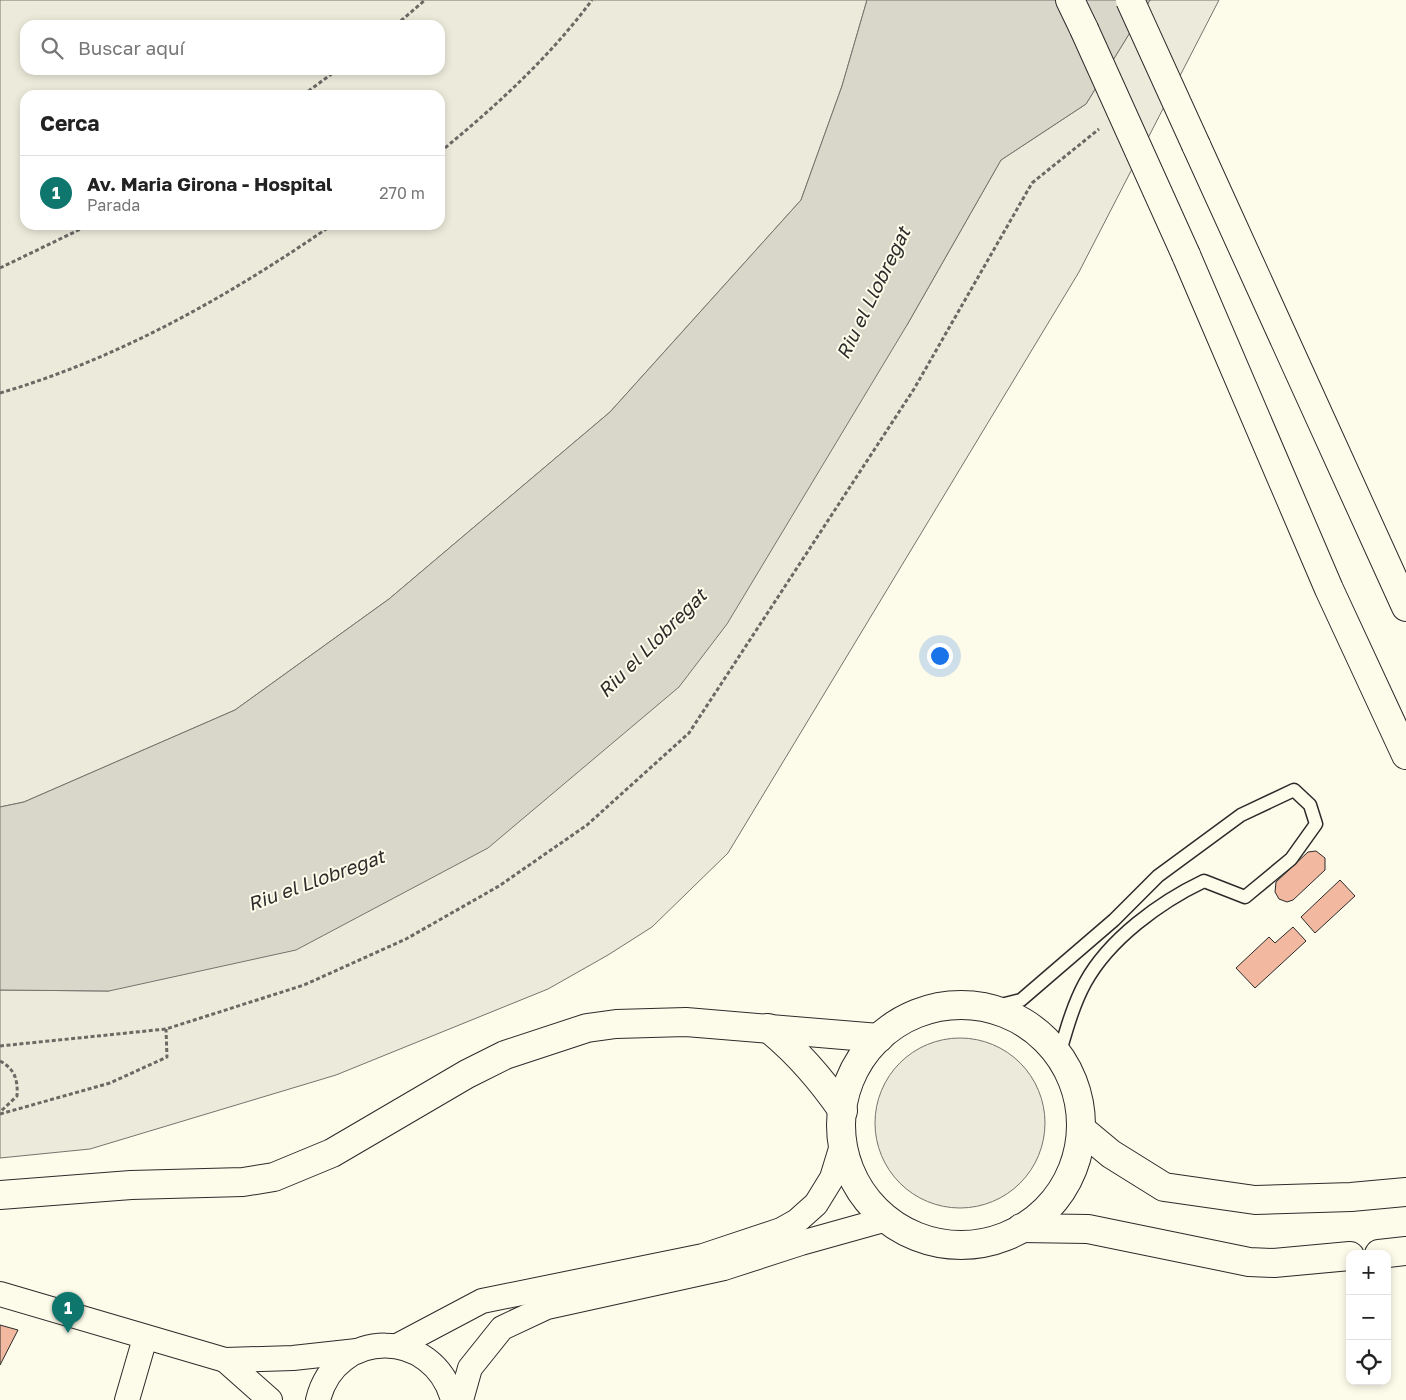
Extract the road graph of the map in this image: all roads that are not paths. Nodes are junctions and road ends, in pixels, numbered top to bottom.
1 (1070, 0) edge
2 (1130, 0) edge
3 (1406, 607) edge
4 (1406, 755) edge
5 (989, 1008) junction
6 (768, 1028) junction
7 (879, 1038) junction
8 (1059, 1055) junction
9 (843, 1111) junction
10 (1081, 1129) junction
11 (843, 1142) junction
12 (1406, 1192) edge
13 (0, 1195) edge
14 (887, 1219) junction
15 (1021, 1228) junction
16 (1406, 1251) edge
17 (1391, 1253) edge
18 (1346, 1256) edge
19 (0, 1294) edge
20 (145, 1338) junction
21 (397, 1346) junction
22 (357, 1351) junction
23 (225, 1360) junction
24 (127, 1400) edge
25 (270, 1400) edge
26 (318, 1400) edge
27 (453, 1400) edge
28 (461, 1400) edge

1 - 4 main road, bridge
2 - 3 main road, bridge
5 - 7 main road
5 - 8 main road
5 - 8 lane
6 - 7 main road
6 - 9 main road
6 - 13 main road
7 - 9 main road
8 - 10 main road
9 - 11 main road
10 - 12 main road
10 - 15 main road
11 - 14 main road
11 - 21 street
14 - 15 main road
14 - 28 street
15 - 18 main road
16 - 17 main road
19 - 20 street
20 - 23 street
20 - 24 street
21 - 22 street
21 - 27 street
22 - 23 street
22 - 26 street
23 - 25 street

